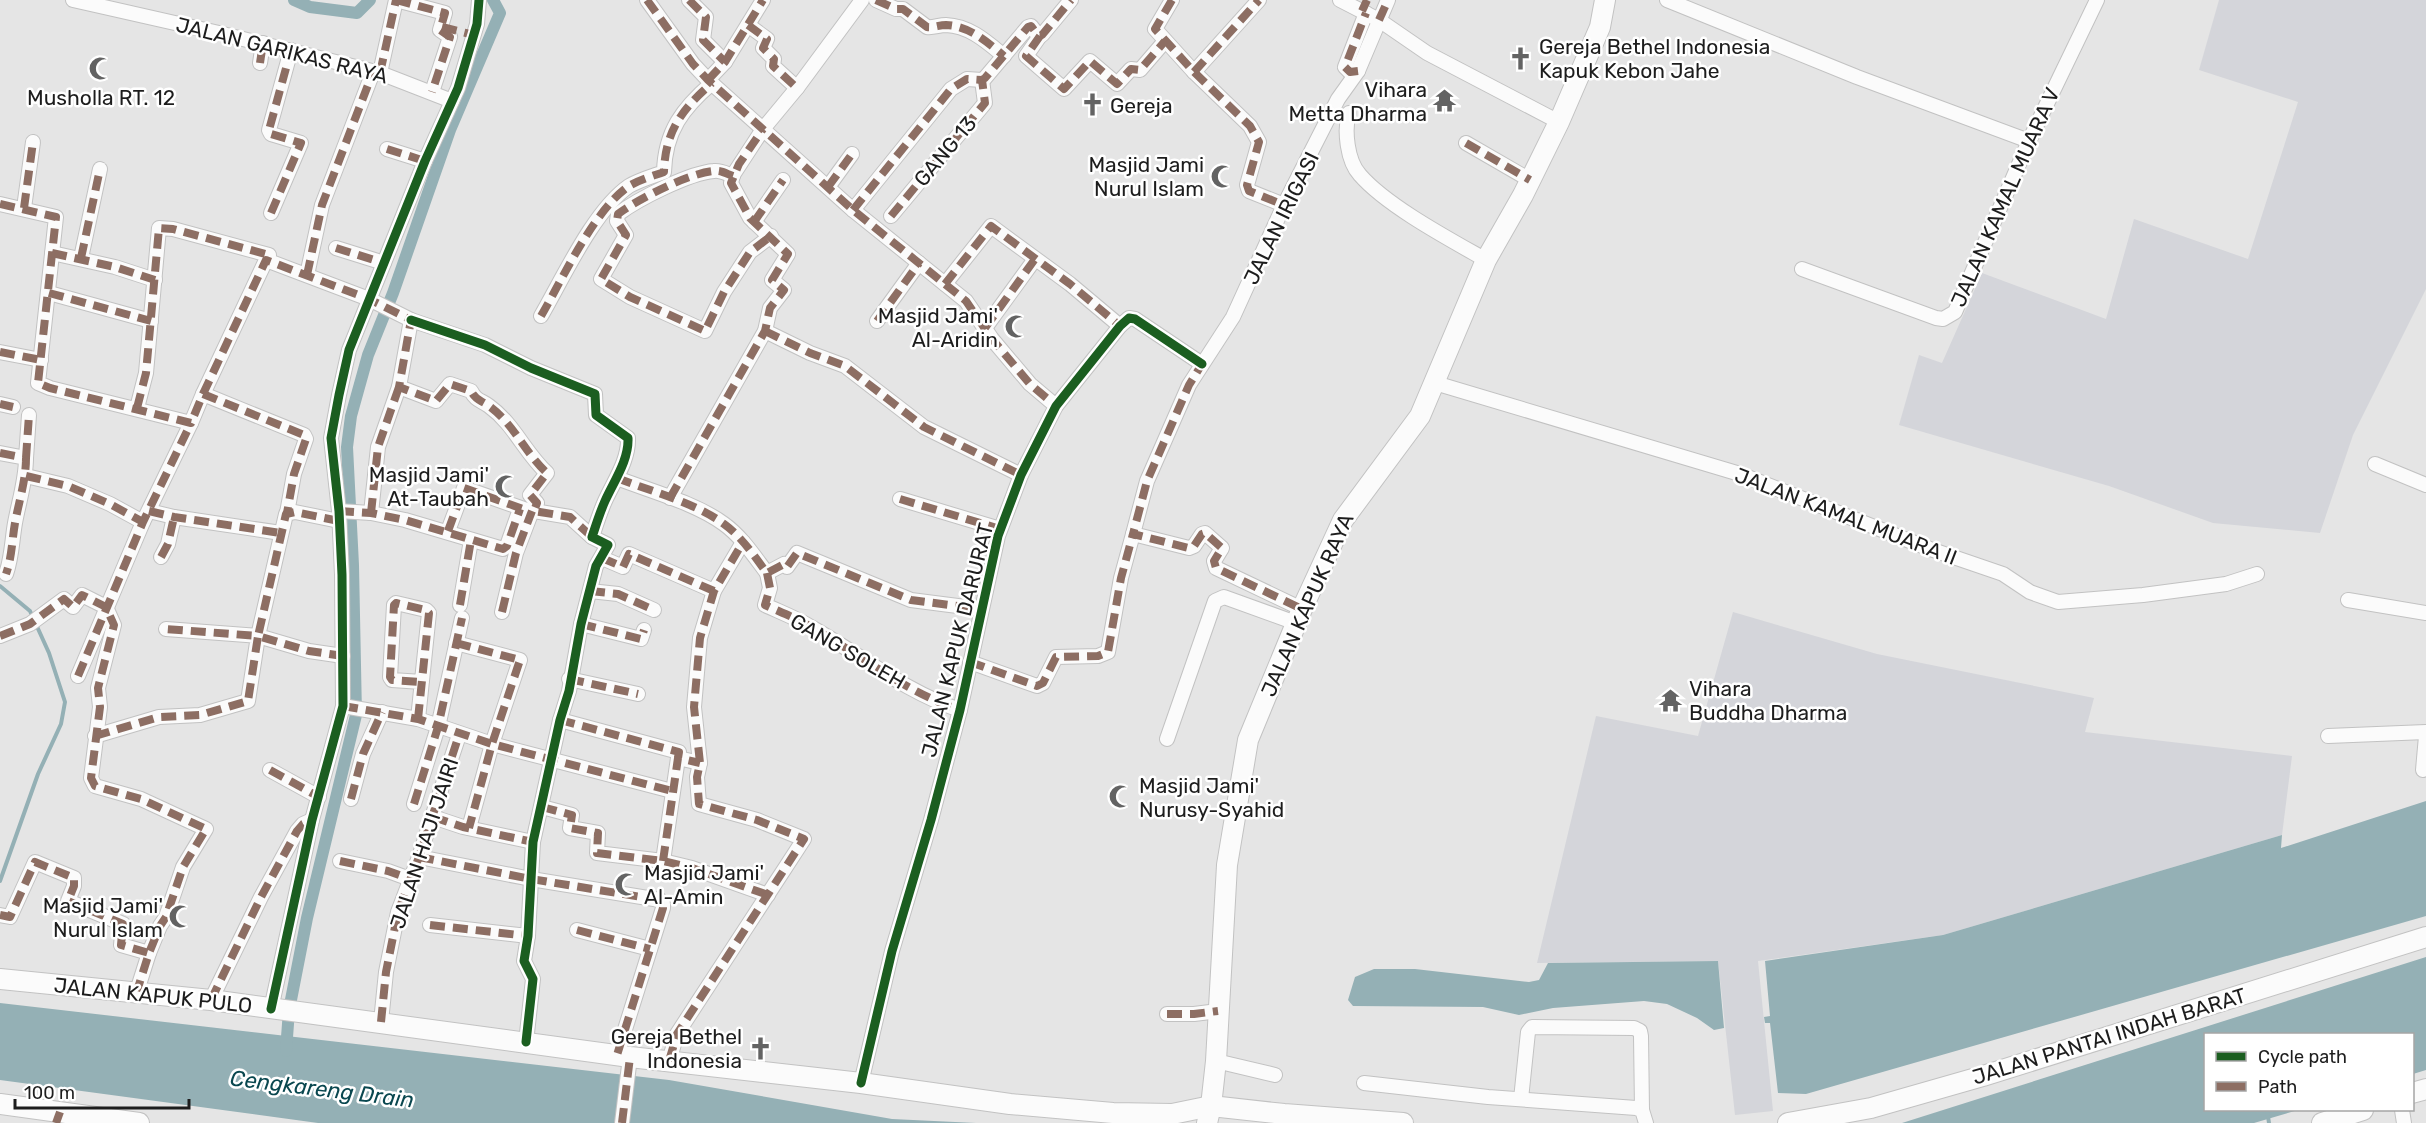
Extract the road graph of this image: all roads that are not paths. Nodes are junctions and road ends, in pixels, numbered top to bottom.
1 (396, 0) edge
2 (479, 0) edge
3 (647, 0) edge
4 (689, 0) edge
5 (763, 0) edge
6 (862, 0) edge
7 (876, 0) edge
8 (1071, 0) edge
9 (1172, 0) edge
10 (1259, 0) edge
11 (1340, 0) edge
12 (1388, 0) edge
13 (1605, 0) edge
14 (1667, 0) edge
15 (2097, 0) edge
16 (78, 2) edge
17 (1370, 13) edge
18 (748, 26) junction
19 (441, 27) junction
20 (474, 35) junction
21 (1040, 36) junction
22 (1165, 41) junction
23 (263, 43) junction
24 (291, 50) junction
25 (1004, 56) junction
26 (725, 62) junction
27 (260, 63) dead end
28 (377, 72) junction
29 (1194, 72) junction
30 (982, 80) junction
31 (710, 81) junction
32 (797, 87) junction
33 (432, 92) junction
34 (452, 101) junction
35 (1349, 113) dead end
36 (1559, 122) junction
37 (763, 129) junction
38 (2029, 141) junction
39 (33, 142) dead end
40 (1466, 143) dead end
41 (387, 149) dead end
42 (852, 154) dead end
43 (425, 161) junction
44 (100, 169) dead end
45 (733, 176) junction
46 (783, 180) dead end
47 (1530, 180) junction
48 (828, 187) junction
49 (0, 204) edge
50 (1284, 205) junction
51 (24, 208) junction
52 (853, 210) junction
53 (271, 213) dead end
54 (891, 216) dead end
55 (754, 222) junction
56 (771, 236) junction
57 (336, 248) dead end
58 (52, 253) junction
59 (269, 255) dead end
60 (81, 258) junction
61 (1035, 259) junction
62 (1486, 260) junction
63 (384, 263) junction
64 (919, 263) junction
65 (1802, 269) dead end
66 (307, 275) junction
67 (155, 280) junction
68 (945, 284) junction
69 (49, 293) junction
70 (373, 302) junction
71 (541, 316) dead end
72 (406, 318) junction
73 (152, 321) junction
74 (877, 321) dead end
75 (1120, 326) junction
76 (986, 328) junction
77 (765, 331) junction
78 (0, 352) edge
79 (41, 360) junction
80 (1202, 364) junction
81 (1435, 383) junction
82 (399, 387) junction
83 (203, 394) junction
84 (1056, 406) junction
85 (137, 408) junction
86 (28, 415) dead end
87 (191, 423) junction
88 (0, 454) edge
89 (26, 458) junction
90 (2375, 464) dead end
91 (1021, 475) junction
92 (26, 476) junction
93 (617, 478) junction
94 (2426, 484) edge
95 (670, 498) junction
96 (900, 499) dead end
97 (529, 510) junction
98 (369, 512) junction
99 (287, 513) junction
100 (342, 514) junction
101 (146, 516) junction
102 (174, 517) junction
103 (1000, 530) junction
104 (448, 531) junction
105 (281, 533) junction
106 (1133, 534) junction
107 (592, 537) junction
108 (471, 540) junction
109 (743, 542) junction
110 (161, 557) dead end
111 (602, 558) junction
112 (767, 573) junction
113 (6, 574) dead end
114 (2257, 574) dead end
115 (590, 591) junction
116 (714, 591) junction
117 (2348, 600) dead end
118 (106, 607) junction
119 (981, 609) junction
120 (654, 610) dead end
121 (502, 612) dead end
122 (2426, 613) edge
123 (1299, 616) junction
124 (581, 624) junction
125 (166, 629) dead end
126 (644, 630) dead end
127 (0, 636) edge
128 (258, 636) junction
129 (456, 643) junction
130 (343, 656) junction
131 (970, 663) junction
132 (78, 676) dead end
133 (569, 680) junction
134 (422, 682) junction
135 (638, 694) dead end
136 (347, 707) junction
137 (960, 710) junction
138 (380, 711) junction
139 (418, 719) junction
140 (560, 720) junction
141 (438, 727) junction
142 (2426, 734) edge
143 (459, 735) junction
144 (95, 736) junction
145 (2328, 736) dead end
146 (1167, 739) dead end
147 (492, 744) junction
148 (678, 758) junction
149 (552, 760) junction
150 (700, 763) junction
151 (270, 770) dead end
152 (2423, 770) dead end
153 (672, 791) junction
154 (319, 797) junction
155 (351, 799) dead end
156 (414, 804) dead end
157 (542, 807) junction
158 (433, 817) junction
159 (312, 820) junction
160 (469, 828) junction
161 (533, 842) junction
162 (419, 857) junction
163 (340, 861) dead end
164 (663, 861) junction
165 (410, 879) junction
166 (531, 879) junction
167 (768, 895) junction
168 (0, 915) edge
169 (430, 925) dead end
170 (577, 930) dead end
171 (528, 936) junction
172 (2426, 937) edge
173 (650, 949) junction
174 (149, 953) junction
175 (0, 979) edge
176 (137, 992) junction
177 (211, 1000) junction
178 (275, 1010) junction
179 (1218, 1011) junction
180 (1167, 1014) dead end
181 (381, 1022) junction
182 (526, 1042) junction
183 (626, 1059) junction
184 (669, 1061) junction
185 (1216, 1061) junction
186 (1275, 1075) dead end
187 (861, 1083) junction
188 (1364, 1083) dead end
189 (1521, 1099) junction
190 (0, 1104) edge
191 (2360, 1111) edge
192 (1209, 1115) edge
193 (1644, 1116) edge
194 (58, 1118) edge
195 (139, 1123) edge
196 (622, 1123) edge
197 (1403, 1123) edge
198 (1788, 1123) edge
199 (2323, 1123) edge

1 - 19 street
1 - 28 street
2 - 20 street
3 - 31 street
4 - 26 street
5 - 18 street
6 - 32 street
7 - 25 street
8 - 21 street
9 - 22 street
10 - 29 street
11 - 17 street
12 - 17 street, JALAN IRIGASI
13 - 36 main road, JALAN KAPUK RAYA
14 - 38 street
15 - 38 street, JALAN KAMAL MUARA V
16 - 23 street, JALAN GARIKAS RAYA
17 - 36 street
17 - 50 street, JALAN IRIGASI
18 - 26 street
18 - 32 street
19 - 20 street
19 - 33 street
20 - 34 street
21 - 22 street
21 - 25 street
22 - 29 street
23 - 24 street, JALAN GARIKAS RAYA
23 - 27 street
24 - 28 street, JALAN GARIKAS RAYA
24 - 53 street
25 - 30 street
26 - 31 street
28 - 33 street, JALAN GARIKAS RAYA
28 - 66 street
29 - 50 street
30 - 52 street
30 - 54 street, GANG 13
31 - 37 street
31 - 71 street
32 - 37 street
33 - 34 street, JALAN GARIKAS RAYA
34 - 43 street
35 - 62 street
36 - 47 main road, JALAN KAPUK RAYA
37 - 45 street
37 - 48 street
38 - 65 street, JALAN KAMAL MUARA V
39 - 51 street
40 - 47 street
41 - 43 street
42 - 48 street
43 - 63 street
44 - 60 street
45 - 55 street
45 - 56 street
46 - 55 street
47 - 62 main road, JALAN KAPUK RAYA
48 - 52 street
49 - 51 street
50 - 80 street, JALAN IRIGASI
51 - 58 street
52 - 64 street
55 - 56 street
56 - 77 street
57 - 63 street
58 - 60 street
58 - 69 street
59 - 67 street
60 - 67 street
61 - 68 street
61 - 75 street
61 - 76 street
62 - 81 main road, JALAN KAPUK RAYA
63 - 70 street
64 - 68 street
64 - 74 street
66 - 70 street
66 - 83 street
67 - 73 street
68 - 76 street
69 - 73 street
69 - 79 street
70 - 72 street
70 - 100 street
72 - 82 street
72 - 93 street
73 - 85 street
75 - 80 street
75 - 84 street, JALAN KAPUK DARURAT
76 - 84 street
77 - 91 street
77 - 95 street
78 - 79 street
79 - 85 street
80 - 106 street, JALAN IRIGASI
81 - 114 street, JALAN KAMAL MUARA II
81 - 123 main road, JALAN KAPUK RAYA
82 - 97 street
82 - 98 street
83 - 87 street
83 - 99 street
84 - 91 street, JALAN KAPUK DARURAT
85 - 87 street
86 - 89 street
87 - 101 street
88 - 89 street
89 - 92 street
90 - 94 street
91 - 103 street, JALAN KAPUK DARURAT
92 - 101 street
92 - 113 street
93 - 95 street
93 - 107 street
95 - 109 street
96 - 103 street
97 - 104 street
97 - 107 street
97 - 108 street
97 - 121 street
98 - 100 street
98 - 104 street
99 - 100 street
99 - 105 street
100 - 130 street
101 - 102 street
101 - 118 street
102 - 105 street
102 - 110 street
103 - 119 street, JALAN KAPUK DARURAT
104 - 108 street
105 - 128 street
106 - 123 street
106 - 131 street, JALAN IRIGASI
107 - 111 street
108 - 129 street
109 - 112 street
109 - 116 street
111 - 115 street
111 - 116 street
112 - 119 street
112 - 137 street, GANG SOLEH
115 - 120 street
115 - 124 street
116 - 150 street
117 - 122 street
118 - 127 street
118 - 132 street
118 - 144 street
119 - 131 street, JALAN KAPUK DARURAT
123 - 146 street
123 - 179 main road, JALAN KAPUK RAYA
124 - 126 street
124 - 133 street
125 - 128 street
128 - 130 street
128 - 144 street
129 - 141 street
129 - 147 street
130 - 136 street
131 - 137 street, JALAN KAPUK DARURAT
133 - 135 street
133 - 140 street
134 - 134 street
134 - 139 street
136 - 138 street
136 - 154 street
137 - 187 street, JALAN KAPUK DARURAT
138 - 139 street
138 - 155 street
139 - 141 street
140 - 148 street
140 - 149 street
141 - 143 street
141 - 156 street
142 - 145 street
142 - 152 street
143 - 147 street
143 - 158 street, JALAN HAJI JAIRI
144 - 174 street
147 - 149 street
147 - 160 street
148 - 150 street
148 - 153 street
149 - 153 street
149 - 157 street
150 - 167 street
151 - 154 street
153 - 164 street
154 - 159 street
157 - 161 street
157 - 164 street
158 - 160 street
158 - 162 street, JALAN HAJI JAIRI
159 - 177 street
159 - 178 street
160 - 161 street
161 - 166 street
162 - 165 street, JALAN HAJI JAIRI
162 - 166 street
163 - 165 street
164 - 167 street
165 - 181 street, JALAN HAJI JAIRI
166 - 171 street
166 - 173 street
167 - 184 street
168 - 174 street
169 - 171 street
170 - 173 street
171 - 182 street
172 - 198 main road, JALAN PANTAI INDAH BARAT
173 - 183 street
174 - 176 street
175 - 176 main road, JALAN KAPUK PULO
176 - 177 main road, JALAN KAPUK PULO
177 - 178 main road, JALAN KAPUK PULO
178 - 181 main road, JALAN KAPUK PULO
179 - 180 street
179 - 185 main road, JALAN KAPUK RAYA
181 - 182 main road, JALAN KAPUK PULO
182 - 183 main road, JALAN KAPUK PULO
183 - 184 main road, JALAN KAPUK PULO
183 - 196 street
184 - 187 main road, JALAN KAPUK PULO
185 - 186 street
185 - 192 main road, JALAN KAPUK RAYA
187 - 192 main road, JALAN KAPUK PULO
188 - 189 street
189 - 193 street
189 - 193 street
190 - 194 main road
191 - 199 main road
192 - 197 main road
194 - 195 main road

